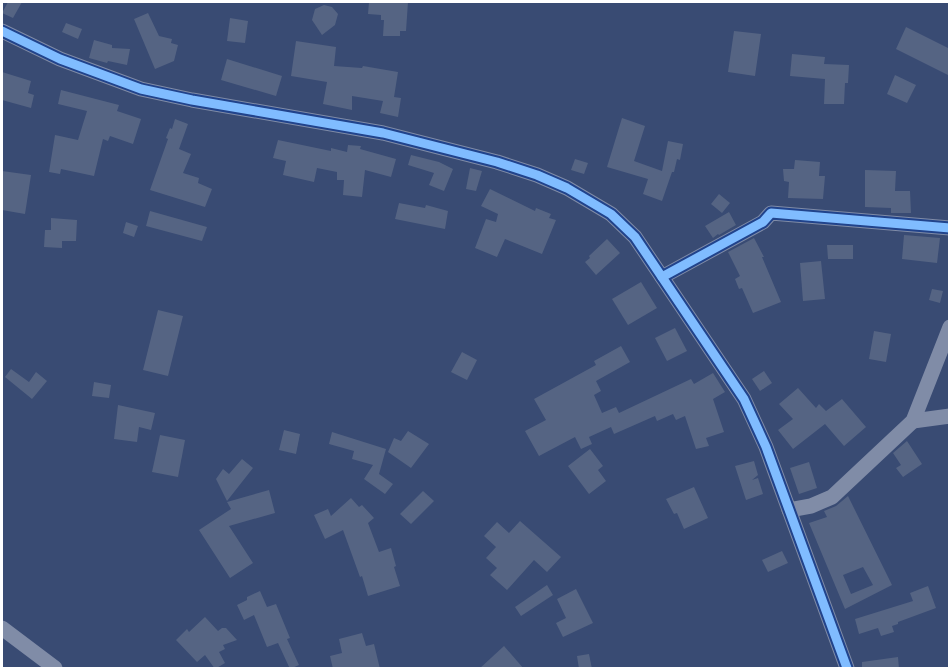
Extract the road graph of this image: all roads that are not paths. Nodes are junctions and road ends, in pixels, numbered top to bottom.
1 (2, 31) edge
2 (950, 228) edge
3 (662, 277) junction
4 (950, 327) edge
5 (950, 416) edge
6 (913, 420) junction
7 (789, 510) junction
8 (2, 628) edge
9 (55, 669) edge
10 (847, 669) edge

1 - 3 street
2 - 3 street
3 - 7 street
4 - 6 street
5 - 6 street
6 - 7 street
7 - 10 street
8 - 9 street

